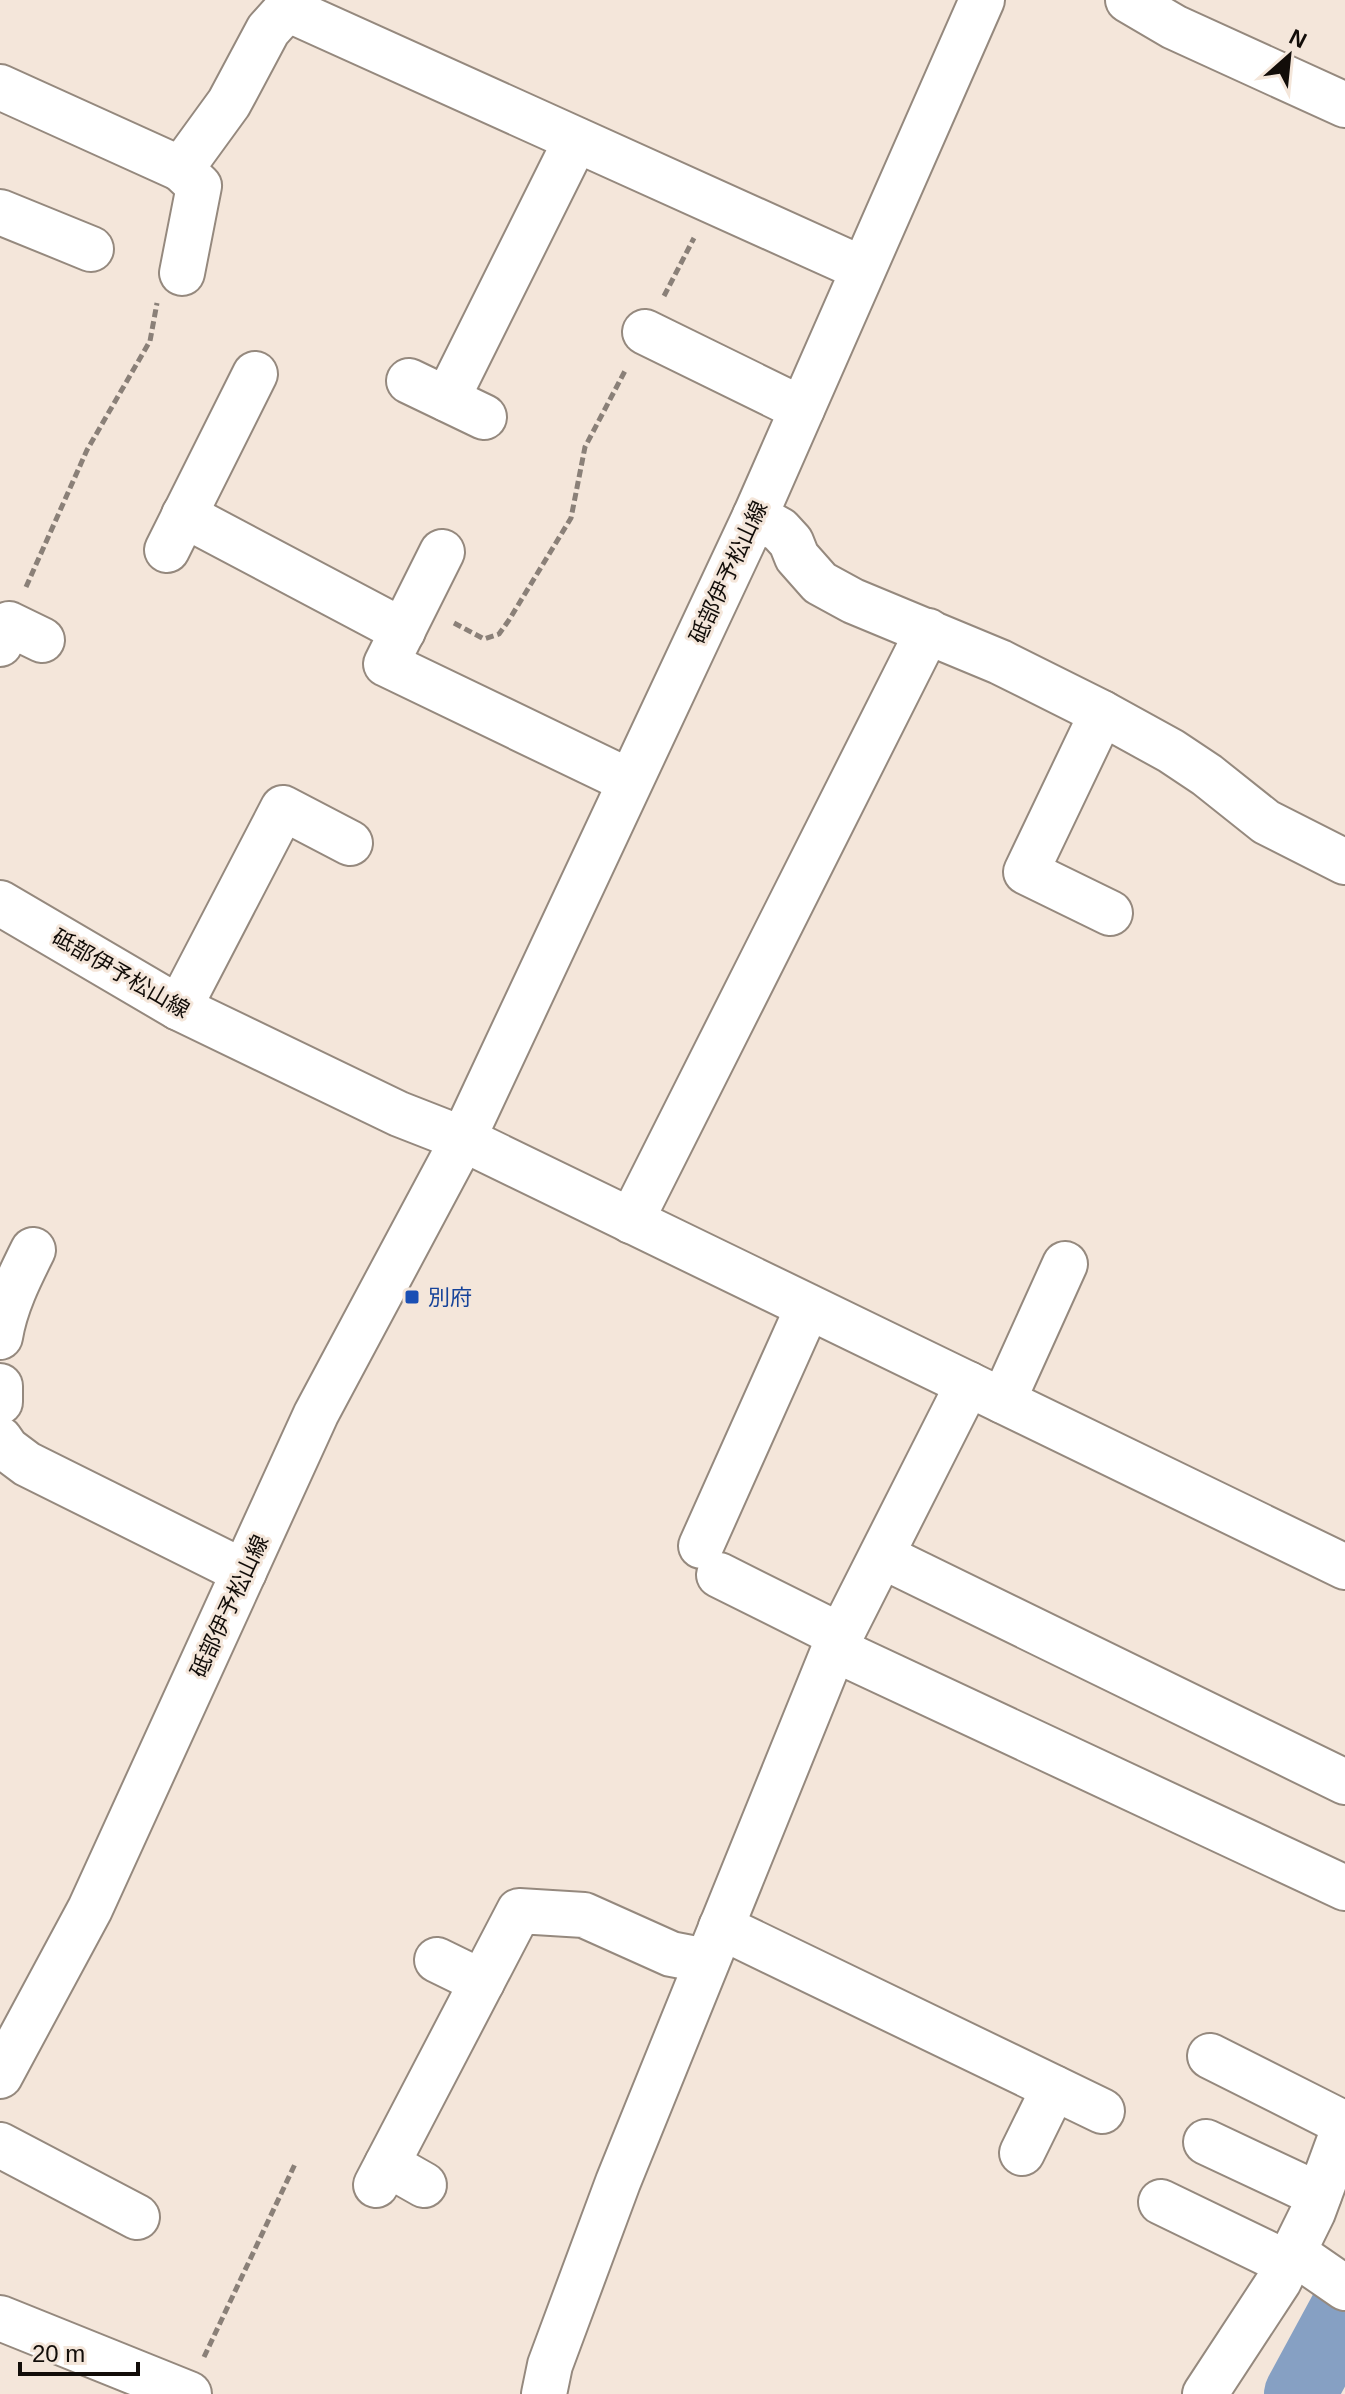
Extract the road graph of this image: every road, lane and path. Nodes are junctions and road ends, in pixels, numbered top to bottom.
1 (982, 0) edge
2 (1128, 0) edge
3 (291, 4) edge
4 (0, 87) edge
5 (1344, 103) edge
6 (576, 140) junction
7 (181, 169) junction
8 (712, 201) junction
9 (0, 212) edge
10 (91, 249) dead end
11 (863, 269) junction
12 (170, 283) joint
13 (645, 332) junction
14 (255, 374) dead end
15 (447, 399) dead end
16 (802, 409) junction
17 (755, 516) junction
18 (442, 552) dead end
19 (410, 617) junction
20 (928, 631) junction
21 (17, 636) edge
22 (1102, 713) junction
23 (629, 781) junction
24 (350, 843) dead end
25 (1345, 862) edge
26 (0, 903) edge
27 (1110, 913) dead end
28 (179, 1008) junction
29 (463, 1139) junction
30 (631, 1221) junction
31 (1065, 1264) dead end
32 (17, 1266) edge
33 (808, 1307) junction
34 (0, 1337) edge
35 (0, 1386) edge
36 (985, 1393) junction
37 (0, 1402) edge
38 (0, 1439) edge
39 (882, 1556) junction
40 (1345, 1567) edge
41 (244, 1572) junction
42 (838, 1643) junction
43 (1345, 1782) edge
44 (1345, 1888) edge
45 (714, 1944) junction
46 (437, 1960) dead end
47 (482, 1982) junction
48 (1210, 2056) dead end
49 (0, 2076) edge
50 (1054, 2088) junction
51 (1102, 2111) dead end
52 (1345, 2124) edge
53 (1206, 2142) dead end
54 (0, 2145) edge
55 (1022, 2153) dead end
56 (296, 2162) dead end
57 (396, 2178) dead end
58 (1319, 2195) junction
59 (1161, 2202) dead end
60 (137, 2217) dead end
61 (1188, 2248) dead end
62 (1284, 2269) junction
63 (1341, 2285) edge
64 (0, 2318) edge
65 (188, 2393) edge
66 (544, 2394) edge
67 (1205, 2394) edge

1 - 11 street, 砥部伊予松山線
2 - 5 street
3 - 6 street
3 - 7 street
4 - 7 street
6 - 8 street
6 - 15 street
7 - 12 street
8 - 11 street
8 - 13 path
9 - 10 street
11 - 16 street, 砥部伊予松山線
12 - 21 path
13 - 16 street
13 - 19 path
14 - 19 street
16 - 17 street, 砥部伊予松山線
17 - 20 street
17 - 23 street, 砥部伊予松山線
18 - 19 street
19 - 23 street
20 - 22 street
20 - 30 street
22 - 25 street
22 - 27 street
23 - 29 street, 砥部伊予松山線
24 - 28 street
26 - 28 street, 砥部伊予松山線
28 - 29 street, 砥部伊予松山線
29 - 30 street
29 - 41 street, 砥部伊予松山線
30 - 33 street
31 - 36 street
32 - 34 street
33 - 36 street
33 - 42 street
35 - 37 street
36 - 39 street
36 - 40 street
38 - 41 street
39 - 42 street
39 - 43 street
41 - 49 street, 砥部伊予松山線
42 - 44 street
42 - 45 street
45 - 47 street
45 - 50 street
45 - 66 street
46 - 47 street
47 - 57 street
48 - 52 street
50 - 51 street
50 - 55 street
52 - 58 street
53 - 58 street
54 - 60 street
56 - 65 path
58 - 62 street
59 - 62 street
61 - 62 street
62 - 63 street
62 - 67 street
64 - 65 street

